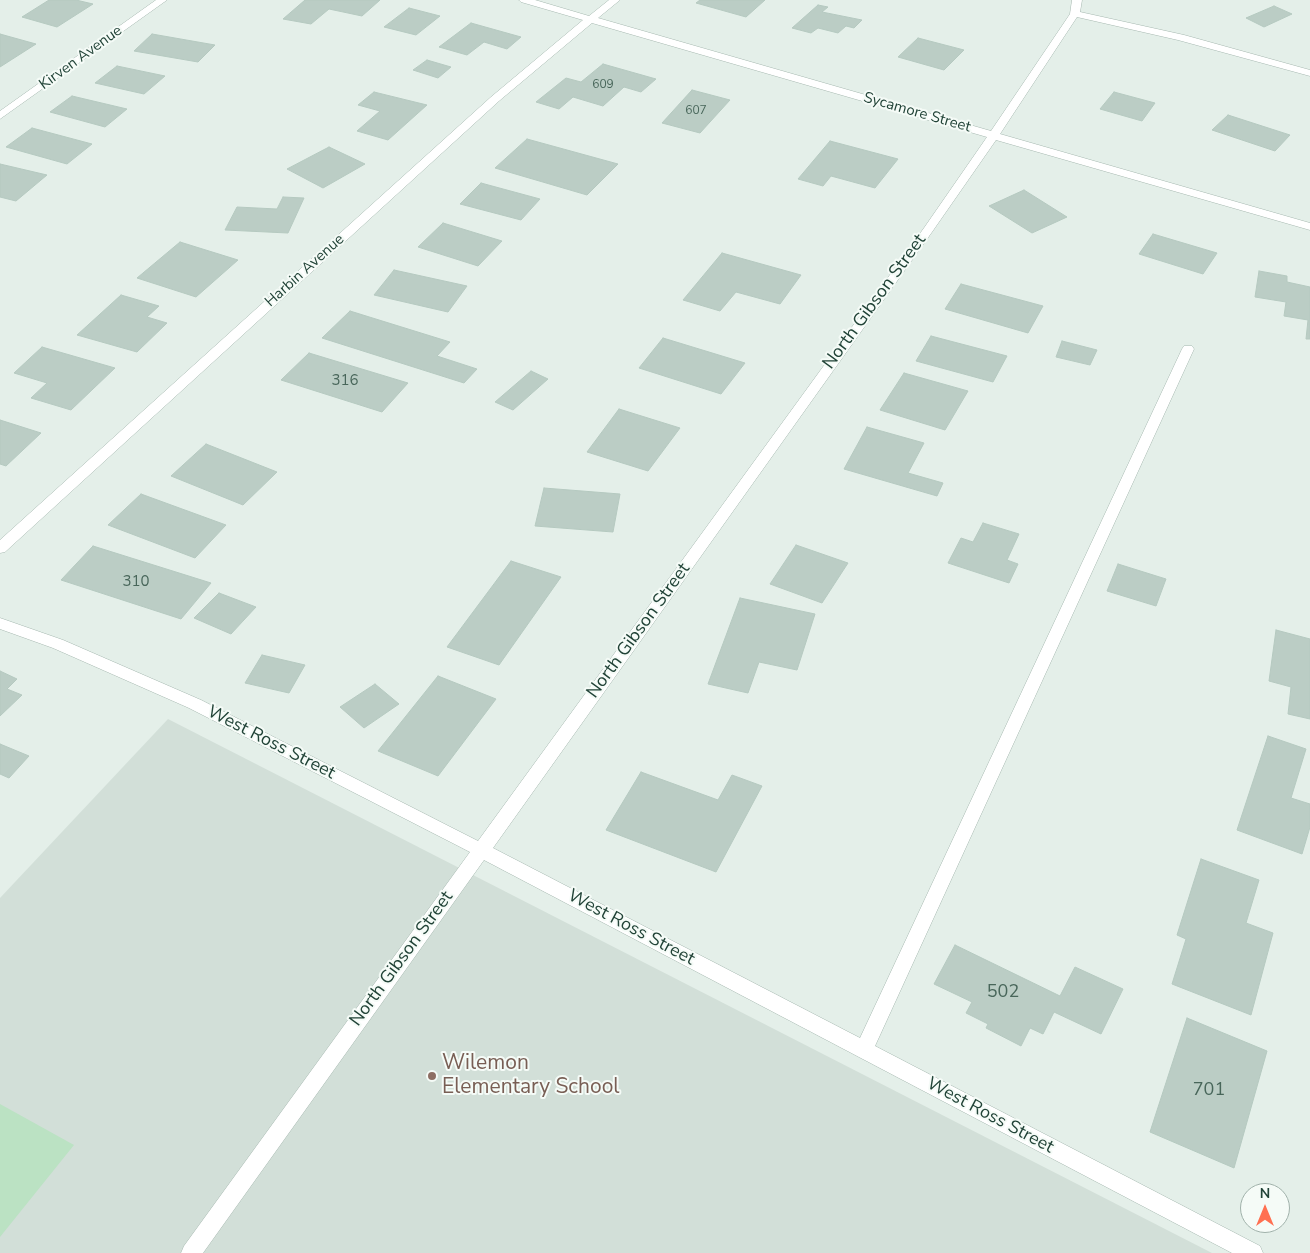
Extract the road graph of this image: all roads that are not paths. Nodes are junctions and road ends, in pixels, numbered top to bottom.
1 (162, 0) edge
2 (524, 0) edge
3 (615, 0) edge
4 (1076, 6) edge
5 (592, 20) junction
6 (1310, 73) edge
7 (0, 116) edge
8 (992, 135) junction
9 (1310, 227) edge
10 (1188, 349) dead end
11 (0, 548) edge
12 (0, 623) edge
13 (481, 850) junction
14 (864, 1050) junction
15 (191, 1253) edge
16 (1253, 1253) edge

1 - 7 street, Kirven Avenue
2 - 5 street, Sycamore Street
3 - 5 street, Harbin Avenue
4 - 6 street
4 - 8 street, North Gibson Street
5 - 8 street, Sycamore Street
5 - 11 street, Harbin Avenue
8 - 9 street, Sycamore Street
8 - 13 street, North Gibson Street
10 - 14 street
12 - 13 street, West Ross Street
13 - 14 street, West Ross Street
13 - 15 street, North Gibson Street
14 - 16 street, West Ross Street

